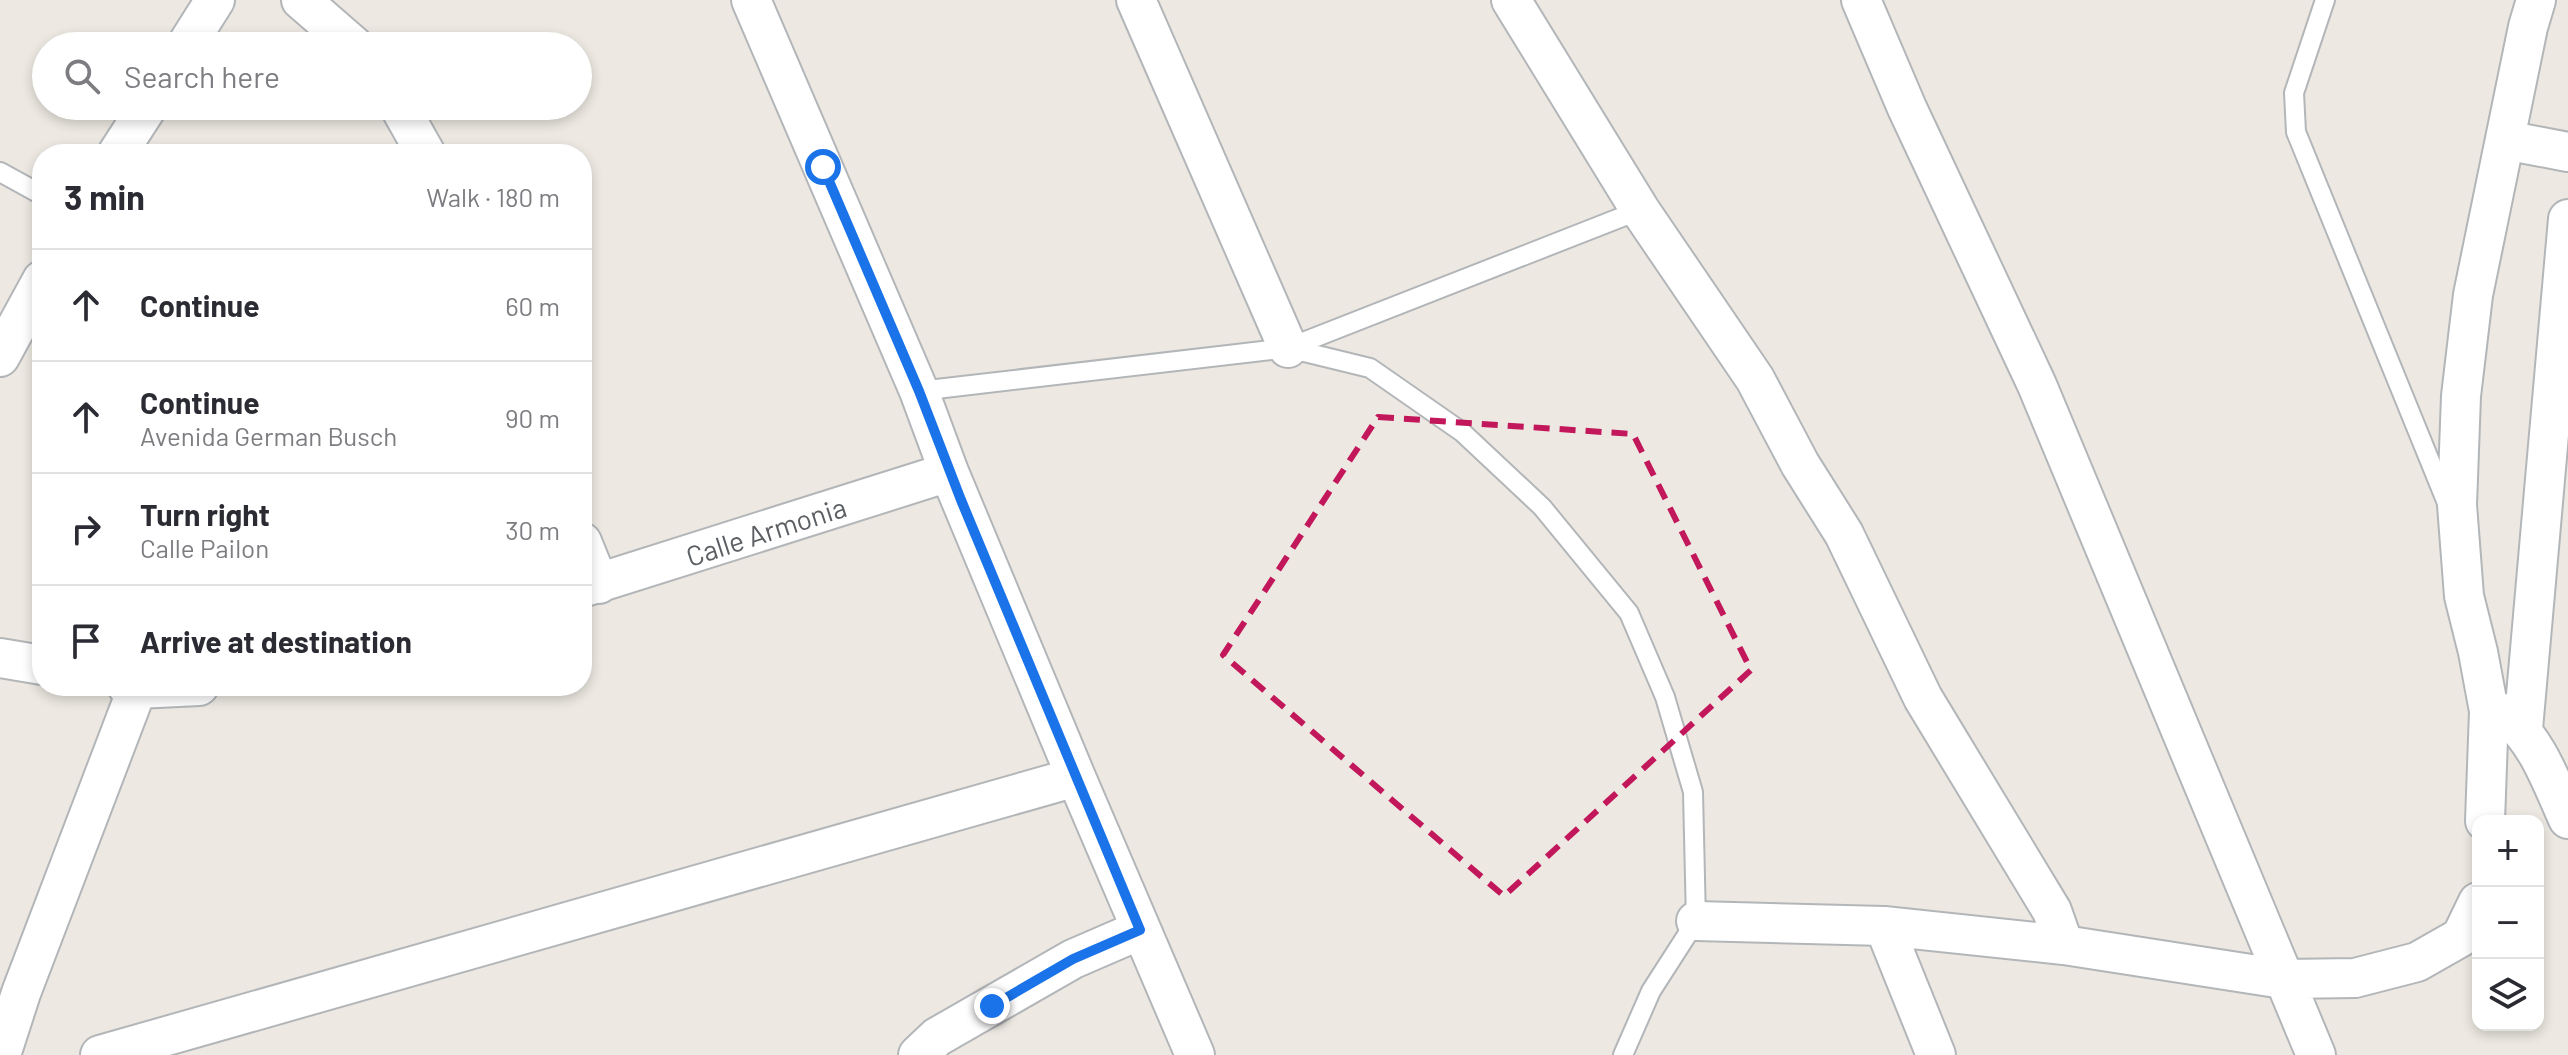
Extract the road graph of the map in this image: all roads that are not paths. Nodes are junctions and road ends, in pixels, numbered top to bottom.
1 (215, 0) edge
2 (301, 0) edge
3 (751, 0) edge
4 (1136, 0) edge
5 (1511, 0) edge
6 (1861, 0) edge
7 (2325, 0) edge
8 (2536, 0) edge
9 (195, 32) edge
10 (338, 32) edge
11 (139, 120) edge
12 (407, 120) edge
13 (2505, 140) junction
14 (123, 144) edge
15 (420, 144) edge
16 (2568, 152) edge
17 (0, 172) edge
18 (32, 190) edge
19 (1640, 210) junction
20 (2568, 219) edge
21 (32, 298) edge
22 (1288, 348) junction
23 (0, 357) edge
24 (919, 391) junction
25 (949, 472) junction
26 (2459, 532) junction
27 (592, 585) edge
28 (0, 658) edge
29 (32, 663) edge
30 (129, 696) edge
31 (2489, 711) junction
32 (2523, 729) junction
33 (1076, 777) junction
34 (2485, 815) edge
35 (2568, 819) edge
36 (2472, 914) edge
37 (1696, 921) junction
38 (1884, 926) junction
39 (1140, 930) junction
40 (2064, 945) junction
41 (2283, 979) junction
42 (11, 992) edge
43 (1, 1055) edge
44 (100, 1055) edge
45 (918, 1055) edge
46 (1195, 1055) edge
47 (1623, 1055) edge
48 (1936, 1055) edge
49 (2316, 1055) edge

1 - 9 street
2 - 10 street
3 - 24 street
4 - 22 street
5 - 19 street
6 - 41 street
7 - 26 lane
8 - 13 street
11 - 14 street
12 - 15 street
13 - 16 street
13 - 26 street
17 - 18 lane
19 - 22 lane
19 - 40 street
20 - 32 street
21 - 23 street
22 - 24 lane
22 - 37 lane
24 - 25 street
25 - 27 street, Calle Armonia
25 - 33 street
26 - 31 street
28 - 29 street
30 - 42 street
31 - 32 street
31 - 34 street
32 - 35 street
33 - 39 street
33 - 44 street
36 - 41 street
37 - 38 street
37 - 47 lane
38 - 40 street
38 - 48 street
39 - 45 street
39 - 46 street
40 - 41 street
41 - 49 street
42 - 43 street

